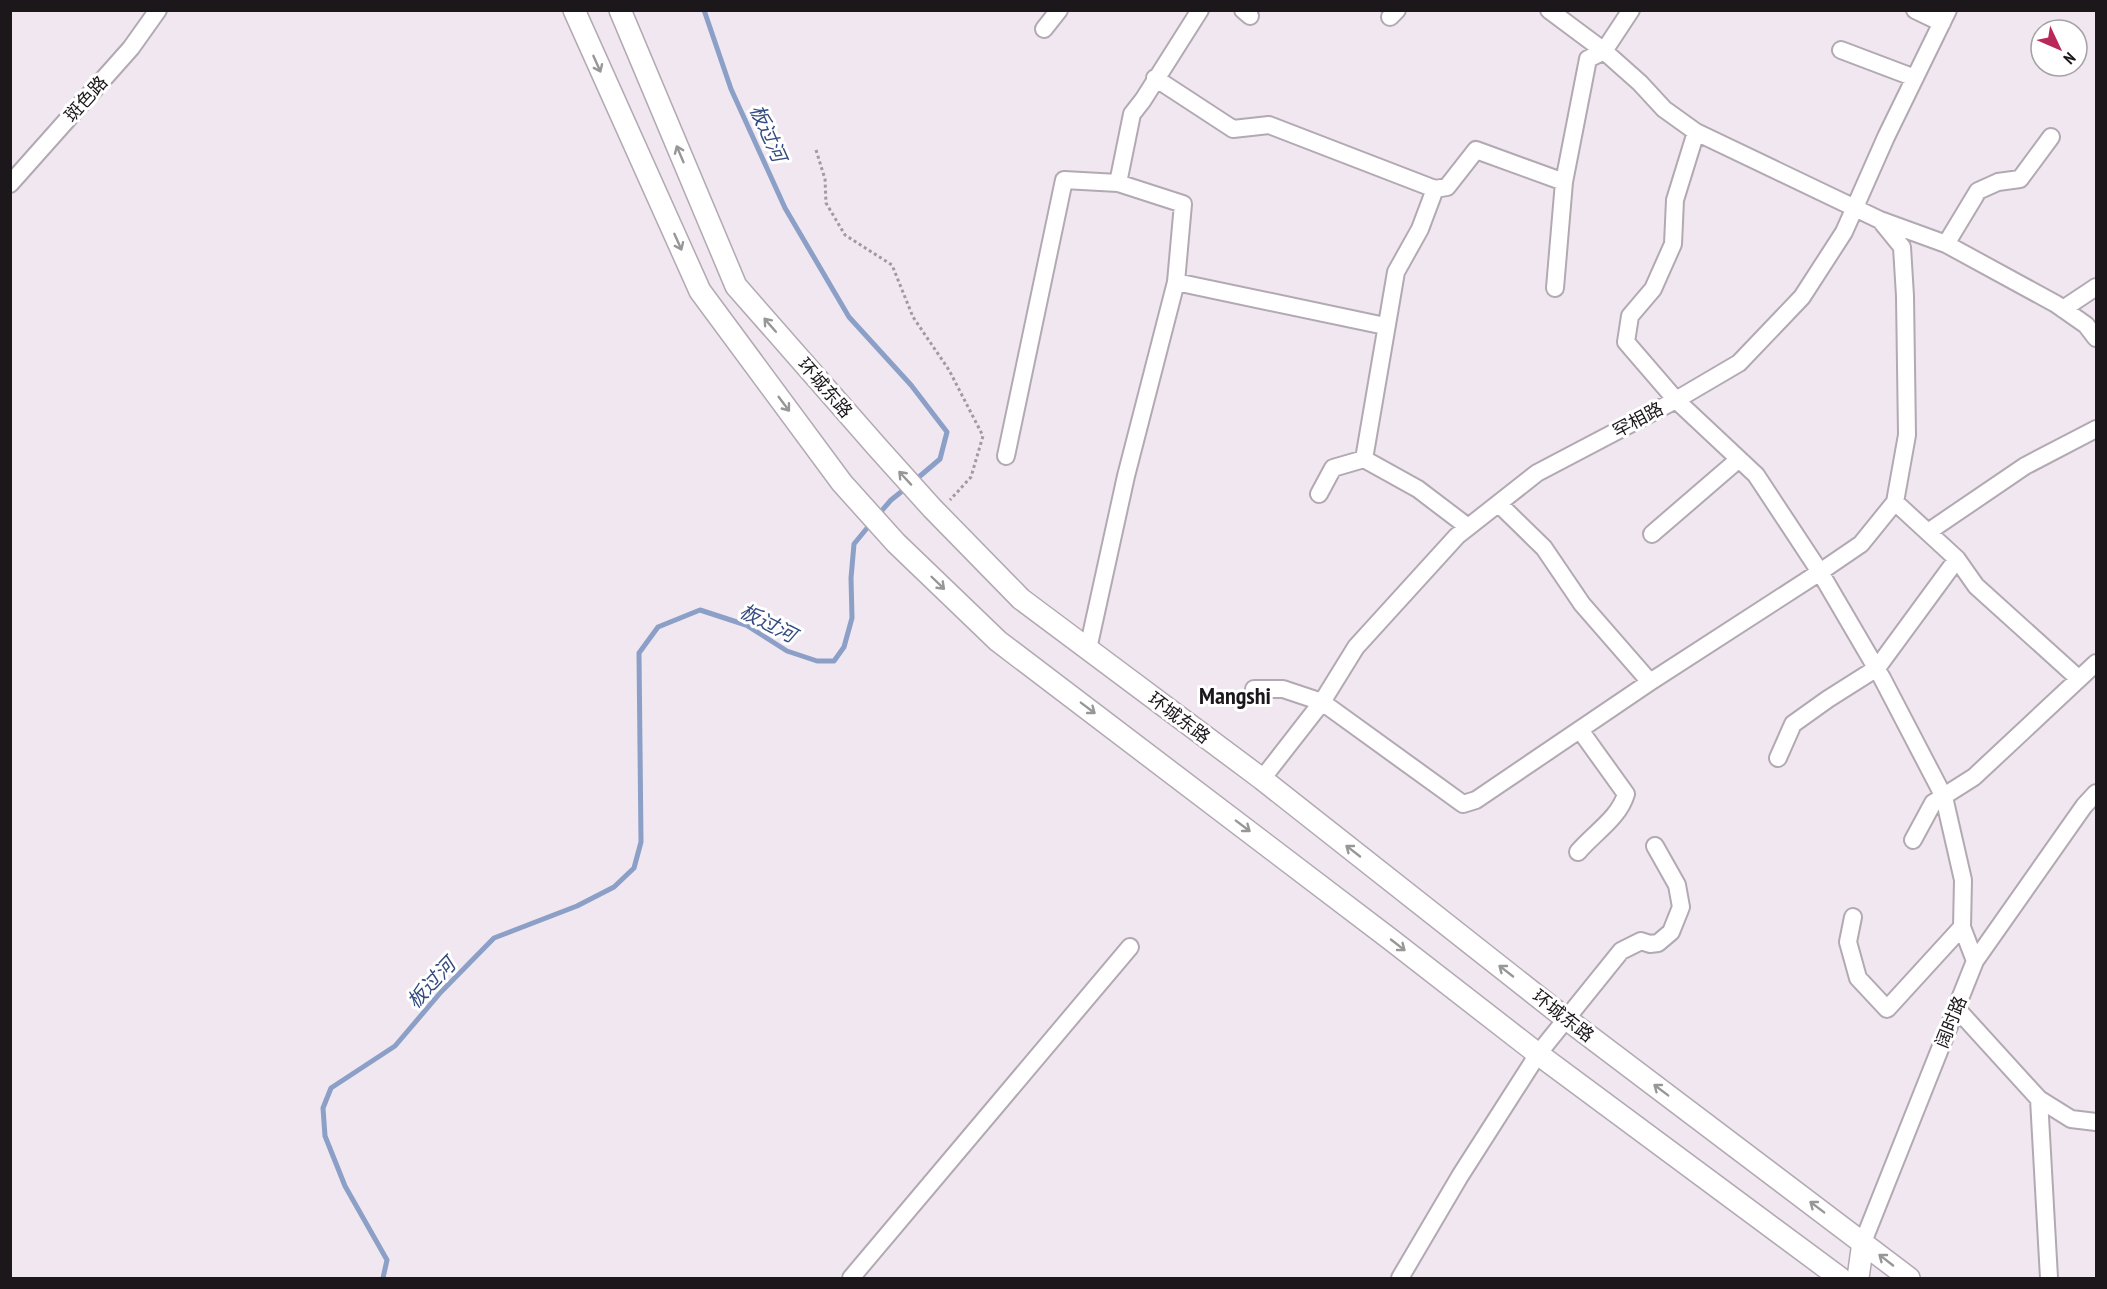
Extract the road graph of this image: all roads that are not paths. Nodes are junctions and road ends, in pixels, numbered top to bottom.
1 (158, 10) edge
2 (574, 10) edge
3 (620, 10) edge
4 (1059, 10) edge
5 (1200, 10) edge
6 (1549, 10) edge
7 (1631, 10) edge
8 (1915, 10) edge
9 (1945, 17) edge
10 (1044, 29) dead end
11 (1841, 50) dead end
12 (1604, 51) junction
13 (1155, 78) junction
14 (1915, 78) junction
15 (1696, 132) junction
16 (2051, 137) dead end
17 (1564, 182) junction
18 (1118, 183) junction
19 (10, 184) edge
20 (1435, 189) junction
21 (1854, 208) junction
22 (1880, 220) junction
23 (1946, 244) junction
24 (1176, 282) junction
25 (2097, 287) edge
26 (1555, 288) dead end
27 (2063, 309) junction
28 (1385, 326) junction
29 (2097, 338) edge
30 (1676, 400) junction
31 (2097, 429) edge
32 (1006, 456) dead end
33 (1364, 459) junction
34 (1739, 459) junction
35 (1319, 494) dead end
36 (1895, 502) junction
37 (1498, 504) junction
38 (1468, 527) junction
39 (1929, 532) junction
40 (1652, 534) dead end
41 (1957, 559) junction
42 (1820, 572) junction
43 (1088, 649) junction
44 (2097, 663) edge
45 (1877, 668) junction
46 (2079, 679) junction
47 (1650, 682) junction
48 (1254, 689) dead end
49 (1322, 702) junction
50 (1580, 730) junction
51 (1779, 758) dead end
52 (1262, 779) junction
53 (2097, 793) edge
54 (1944, 797) junction
55 (1913, 840) dead end
56 (1655, 846) dead end
57 (1578, 852) dead end
58 (1853, 917) dead end
59 (1962, 927) junction
60 (1130, 947) dead end
61 (1975, 960) junction
62 (1957, 1008) junction
63 (1567, 1019) junction
64 (1538, 1054) junction
65 (2039, 1099) junction
66 (2097, 1122) edge
67 (1863, 1242) junction
68 (851, 1278) edge
69 (1400, 1278) edge
70 (1840, 1278) edge
71 (1858, 1278) edge
72 (1909, 1278) edge
73 (2049, 1278) edge

1 - 19 street, 斑色路
2 -> 64 main road
43 -> 3 main road, 环城东路
4 - 10 street
5 - 13 street
6 - 12 street
7 - 12 street
8 - 9 street
9 - 14 street, 罕相路
11 - 14 street
12 - 15 street
12 - 17 street
13 - 18 street
13 - 20 street
14 - 21 street, 罕相路
15 - 21 street
15 - 30 street
16 - 23 street
17 - 20 street
17 - 26 street
18 - 24 street
18 - 32 street
20 - 28 street
21 - 22 street
21 - 30 street, 罕相路
22 - 23 street
22 - 36 street
23 - 27 street
24 - 28 street
24 - 43 street
25 - 27 street
27 - 29 street
28 - 33 street
30 - 34 street
30 - 37 street, 罕相路
31 - 39 street
33 - 35 street
33 - 38 street
34 - 40 street
34 - 42 street
36 - 39 street
36 - 42 street
37 - 38 street, 罕相路
37 - 47 street
38 - 49 street, 罕相路
39 - 41 street
41 - 45 street
41 - 46 street
42 - 45 street
42 - 47 street
43 - 52 main road, 环城东路
44 - 46 street
45 - 51 street
45 - 54 street
46 - 54 street
47 - 50 street
48 - 49 street
49 - 50 street
49 - 52 street, 罕相路
50 - 57 street
63 -> 52 main road, 环城东路
53 - 61 street, 阔时路
54 - 55 street
54 - 59 street
56 - 63 street
58 - 59 street
59 - 61 street
60 - 68 street
61 - 62 street, 阔时路
62 - 65 street
62 - 67 street, 阔时路
63 - 64 street
67 -> 63 main road, 环城东路
64 - 69 street
64 - 70 main road
65 - 66 street
65 - 73 street
67 - 71 main road, 阔时路
72 -> 67 main road, 环城东路

